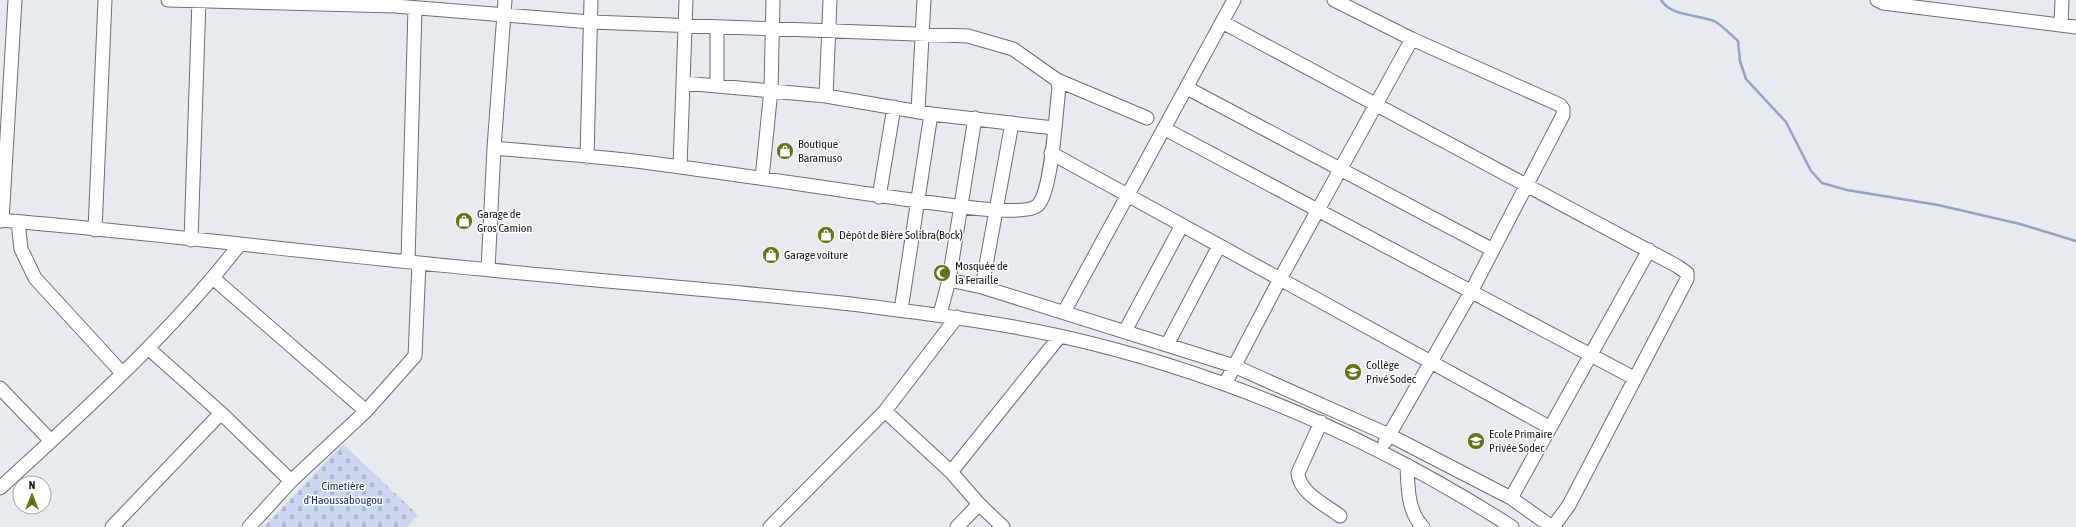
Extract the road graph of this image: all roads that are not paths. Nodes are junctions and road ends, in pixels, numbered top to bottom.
1 (15, 0) edge
2 (105, 0) edge
3 (168, 0) edge
4 (199, 0) edge
5 (505, 0) edge
6 (591, 0) edge
7 (686, 0) edge
8 (774, 0) edge
9 (830, 0) edge
10 (924, 0) edge
11 (1234, 0) edge
12 (1334, 0) edge
13 (1877, 0) edge
14 (2062, 0) edge
15 (298, 2) edge
16 (395, 3) edge
17 (415, 8) junction
18 (503, 15) junction
19 (590, 22) junction
20 (1222, 22) junction
21 (2061, 25) junction
22 (685, 26) junction
23 (2076, 26) edge
24 (717, 27) junction
25 (774, 29) junction
26 (830, 30) junction
27 (922, 33) junction
28 (1412, 39) junction
29 (1057, 80) junction
30 (684, 83) junction
31 (717, 85) junction
32 (1187, 88) junction
33 (771, 90) junction
34 (826, 96) junction
35 (1376, 103) junction
36 (894, 107) junction
37 (925, 113) junction
38 (975, 118) junction
39 (1146, 118) dead end
40 (1012, 123) junction
41 (1054, 128) junction
42 (1165, 129) junction
43 (494, 148) junction
44 (1051, 153) junction
45 (587, 157) junction
46 (680, 167) junction
47 (1339, 170) junction
48 (762, 178) junction
49 (1528, 184) junction
50 (1128, 196) junction
51 (879, 197) junction
52 (918, 201) junction
53 (960, 206) junction
54 (997, 210) junction
55 (1318, 210) junction
56 (1, 220) edge
57 (18, 222) junction
58 (1182, 225) junction
59 (95, 230) junction
60 (191, 240) junction
61 (240, 244) junction
62 (1219, 246) junction
63 (1493, 250) junction
64 (1649, 250) junction
65 (414, 262) junction
66 (488, 270) junction
67 (213, 278) junction
68 (1280, 278) junction
69 (949, 280) junction
70 (982, 287) junction
71 (1471, 292) junction
72 (901, 310) junction
73 (1064, 312) junction
74 (940, 314) junction
75 (956, 317) junction
76 (1125, 331) junction
77 (1060, 336) junction
78 (1167, 345) junction
79 (148, 348) junction
80 (1590, 355) junction
81 (1432, 363) junction
82 (1234, 366) junction
83 (122, 373) junction
84 (1634, 378) junction
85 (1226, 384) junction
86 (0, 388) edge
87 (366, 411) junction
88 (885, 411) junction
89 (221, 414) junction
90 (1321, 422) junction
91 (1549, 428) junction
92 (1389, 435) junction
93 (51, 441) junction
94 (1381, 451) junction
95 (1407, 465) junction
96 (951, 472) junction
97 (290, 481) junction
98 (0, 488) edge
99 (1511, 498) junction
100 (979, 504) junction
101 (1340, 516) dead end
102 (1419, 526) edge
103 (112, 527) edge
104 (249, 527) edge
105 (770, 527) edge
106 (957, 527) edge
107 (1003, 527) edge
108 (1512, 527) edge
109 (1552, 527) edge

1 - 56 street
2 - 59 street
3 - 4 street
4 - 15 street
4 - 60 street
5 - 18 street
6 - 19 street
7 - 22 street
8 - 25 street
9 - 26 street
10 - 27 street
11 - 20 street
12 - 28 street
13 - 21 street
14 - 21 street
15 - 16 street
16 - 17 street
17 - 18 street
17 - 65 street
18 - 19 street
18 - 43 street
19 - 22 street
19 - 45 street
20 - 32 street
20 - 35 street
21 - 23 street
22 - 24 street
22 - 30 street
24 - 25 street
24 - 31 street
25 - 26 street
25 - 33 street
26 - 27 street
26 - 34 street
27 - 29 street
27 - 37 street
28 - 35 street
28 - 49 street
29 - 39 street
29 - 41 street
30 - 31 street
30 - 46 street
31 - 33 street
32 - 42 street
32 - 47 street
33 - 34 street
33 - 48 street
34 - 36 street
35 - 47 street
35 - 49 street
36 - 37 street
36 - 51 street
37 - 38 street
37 - 52 street
38 - 40 street
38 - 53 street
40 - 41 street
40 - 54 street
41 - 44 street
42 - 50 street
42 - 55 street
43 - 45 street
43 - 66 street
44 - 50 street
44 - 54 street
45 - 46 street
46 - 48 street
47 - 55 street
47 - 63 street
48 - 51 street
49 - 63 street
49 - 64 street
50 - 58 street
50 - 73 street
51 - 52 street
52 - 53 street
52 - 72 street
53 - 54 street
53 - 69 street
54 - 70 street
55 - 68 street
55 - 71 street
56 - 57 street
57 - 59 street
57 - 83 street
58 - 62 street
58 - 76 street
59 - 60 street
60 - 61 street
61 - 65 street
61 - 67 street
62 - 68 street
62 - 78 street
63 - 71 street
64 - 80 street
64 - 84 street
65 - 66 street
65 - 87 street
66 - 72 street
67 - 79 street
67 - 87 street
68 - 81 street
68 - 82 street
69 - 70 street
69 - 74 street
70 - 73 street
71 - 80 street
71 - 81 street
72 - 74 street
73 - 76 street
74 - 75 street
75 - 77 street
75 - 88 street
76 - 78 street
77 - 85 street
77 - 96 street
78 - 82 street
79 - 83 street
79 - 89 street
80 - 84 street
80 - 91 street
81 - 91 street
81 - 92 street
82 - 85 street
82 - 92 street
83 - 93 street
84 - 109 street
85 - 90 street
86 - 93 street
87 - 97 street
88 - 96 street
88 - 105 street
89 - 97 street
89 - 103 street
90 - 94 street
90 - 101 street
91 - 99 street
92 - 94 street
92 - 99 street
93 - 98 street
94 - 95 street
95 - 102 street
95 - 108 street
96 - 100 street
97 - 104 street
99 - 109 street
100 - 106 street
100 - 107 street

